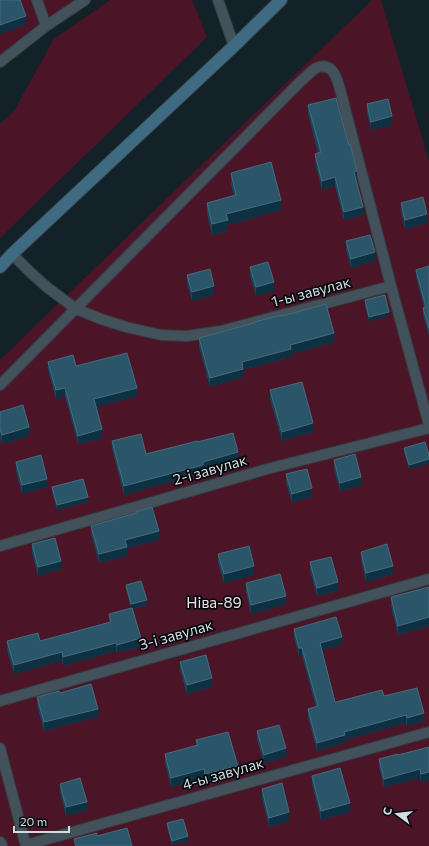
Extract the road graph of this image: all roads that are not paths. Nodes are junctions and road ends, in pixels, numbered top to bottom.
1 (37, 0) edge
2 (85, 0) edge
3 (218, 0) edge
4 (281, 0) edge
5 (46, 26) junction
6 (234, 46) junction
7 (0, 62) edge
8 (12, 254) junction
9 (0, 267) edge
10 (391, 286) junction
11 (76, 308) junction
12 (0, 385) edge
13 (429, 425) edge
14 (429, 428) edge
15 (0, 546) edge
16 (429, 579) edge
17 (0, 701) edge
18 (429, 732) edge
19 (0, 748) edge
20 (26, 846) edge

1 - 5 lane
2 - 5 lane
3 - 6 lane
4 - 6 street
5 - 7 lane
6 - 8 street
8 - 9 street
8 - 11 lane, 1-ы завулак
10 - 11 lane, 1-ы завулак
10 - 11 lane
10 - 13 lane
11 - 12 lane
14 - 15 lane, 2-і завулак
16 - 17 lane, 3-і завулак
18 - 20 lane, 4-ы завулак
19 - 20 lane

